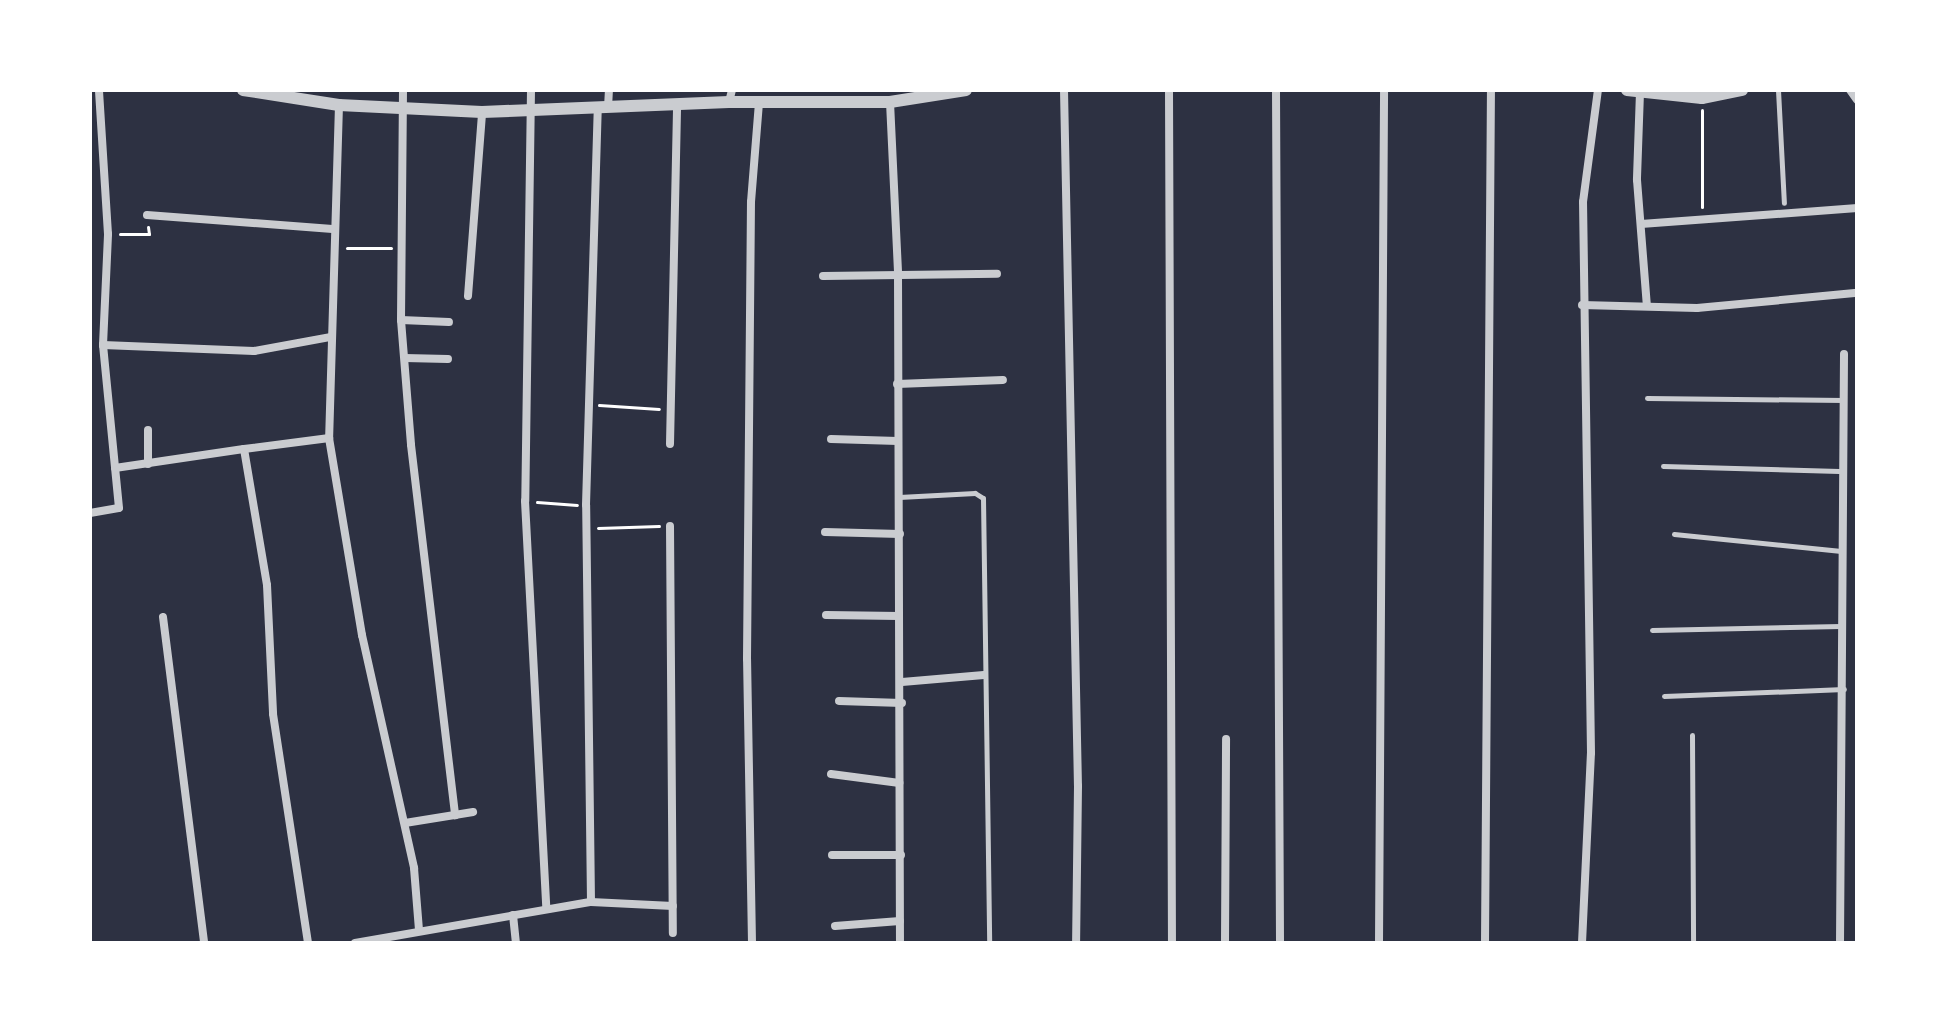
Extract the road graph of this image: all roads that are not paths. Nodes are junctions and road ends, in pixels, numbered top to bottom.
1 (99, 90) edge
2 (243, 90) edge
3 (403, 90) edge
4 (531, 90) edge
5 (609, 90) edge
6 (688, 90) edge
7 (966, 90) edge
8 (1064, 90) edge
9 (1169, 90) edge
10 (1276, 90) edge
11 (1384, 90) edge
12 (1491, 90) edge
13 (1598, 90) edge
14 (1742, 90) edge
15 (1778, 90) edge
16 (1850, 90) edge
17 (1640, 91) edge
18 (730, 96) edge
19 (1857, 100) edge
20 (759, 102) junction
21 (890, 102) junction
22 (339, 105) junction
23 (682, 106) junction
24 (402, 107) junction
25 (530, 108) junction
26 (603, 108) junction
27 (482, 112) junction
28 (1784, 203) dead end
29 (1857, 208) edge
30 (147, 215) road end
31 (1641, 224) junction
32 (332, 229) junction
33 (898, 274) junction
34 (997, 274) dead end
35 (823, 276) dead end
36 (1857, 293) edge
37 (468, 296) dead end
38 (1582, 305) junction
39 (1647, 306) junction
40 (401, 320) junction
41 (449, 322) dead end
42 (330, 337) junction
43 (103, 345) junction
44 (1844, 354) dead end
45 (405, 358) junction
46 (448, 359) dead end
47 (1003, 380) dead end
48 (897, 384) junction
49 (1647, 398) dead end
50 (1845, 400) junction
51 (148, 430) dead end
52 (329, 438) junction
53 (831, 439) dead end
54 (898, 441) junction
55 (670, 444) dead end
56 (244, 449) junction
57 (148, 464) junction
58 (1663, 466) dead end
59 (115, 468) junction
60 (1839, 471) junction
61 (898, 497) junction
62 (90, 513) edge
63 (670, 526) road end
64 (825, 532) dead end
65 (900, 534) junction
66 (1674, 534) dead end
67 (1841, 551) junction
68 (826, 615) dead end
69 (899, 616) junction
70 (163, 617) dead end
71 (1842, 626) junction
72 (1652, 630) dead end
73 (984, 675) junction
74 (902, 682) junction
75 (1845, 689) junction
76 (1664, 696) dead end
77 (839, 701) dead end
78 (902, 703) junction
79 (1692, 735) dead end
80 (1226, 739) dead end
81 (831, 774) dead end
82 (899, 783) junction
83 (473, 812) dead end
84 (455, 815) junction
85 (405, 823) junction
86 (832, 855) dead end
87 (901, 855) junction
88 (591, 902) junction
89 (673, 906) junction
90 (546, 908) junction
91 (513, 915) junction
92 (900, 921) junction
93 (835, 926) dead end
94 (419, 930) junction
95 (673, 933) dead end
96 (204, 943) edge
97 (308, 943) edge
98 (355, 943) edge
99 (516, 943) edge
100 (752, 943) edge
101 (900, 943) edge
102 (989, 943) edge
103 (1076, 943) edge
104 (1172, 943) edge
105 (1225, 943) edge
106 (1280, 943) edge
107 (1379, 943) edge
108 (1485, 943) edge
109 (1582, 943) edge
110 (1693, 943) edge
111 (1840, 943) edge

1 - 43 street
2 - 22 street
3 - 24 street
4 - 25 street
5 - 26 street
6 - 23 street
7 - 21 street
8 - 103 street
9 - 104 street
10 - 106 street
11 - 107 street
12 - 108 street
13 - 38 street
14 - 17 street
15 - 28 lane
16 - 19 street
17 - 31 street
18 - 20 street
18 - 23 street
20 - 21 street
20 - 100 street
21 - 33 street
22 - 24 street
22 - 32 street
23 - 26 street
23 - 55 street
24 - 27 street
24 - 40 street
25 - 26 street
25 - 27 street
25 - 90 street
26 - 88 street
27 - 37 street
29 - 31 street
30 - 32 street
31 - 39 street
32 - 42 street
33 - 34 street
33 - 35 street
33 - 48 street
36 - 39 street
38 - 39 street
38 - 109 street
40 - 41 street
40 - 45 street
42 - 43 street
42 - 52 street
43 - 59 street
44 - 50 street
45 - 46 street
45 - 84 street
47 - 48 street
48 - 54 street
49 - 50 lane
50 - 60 street
51 - 57 street
52 - 56 street
52 - 85 street
53 - 54 street
54 - 61 street
56 - 57 street
56 - 97 street
57 - 59 street
58 - 60 lane
59 - 62 street
60 - 67 street
61 - 65 street
61 - 73 lane
63 - 89 street
64 - 65 street
65 - 69 street
66 - 67 lane
67 - 71 street
68 - 69 street
69 - 74 street
70 - 96 street
71 - 72 lane
71 - 75 street
73 - 74 street
73 - 102 lane
74 - 78 street
75 - 76 lane
75 - 111 street
77 - 78 street
78 - 82 street
79 - 110 lane
80 - 105 street
81 - 82 street
82 - 87 street
83 - 84 street
84 - 85 street
85 - 94 street
86 - 87 street
87 - 92 street
88 - 89 street
88 - 90 street
89 - 95 street
90 - 91 street
91 - 94 street
91 - 99 street
92 - 93 street
92 - 101 street
94 - 98 street

